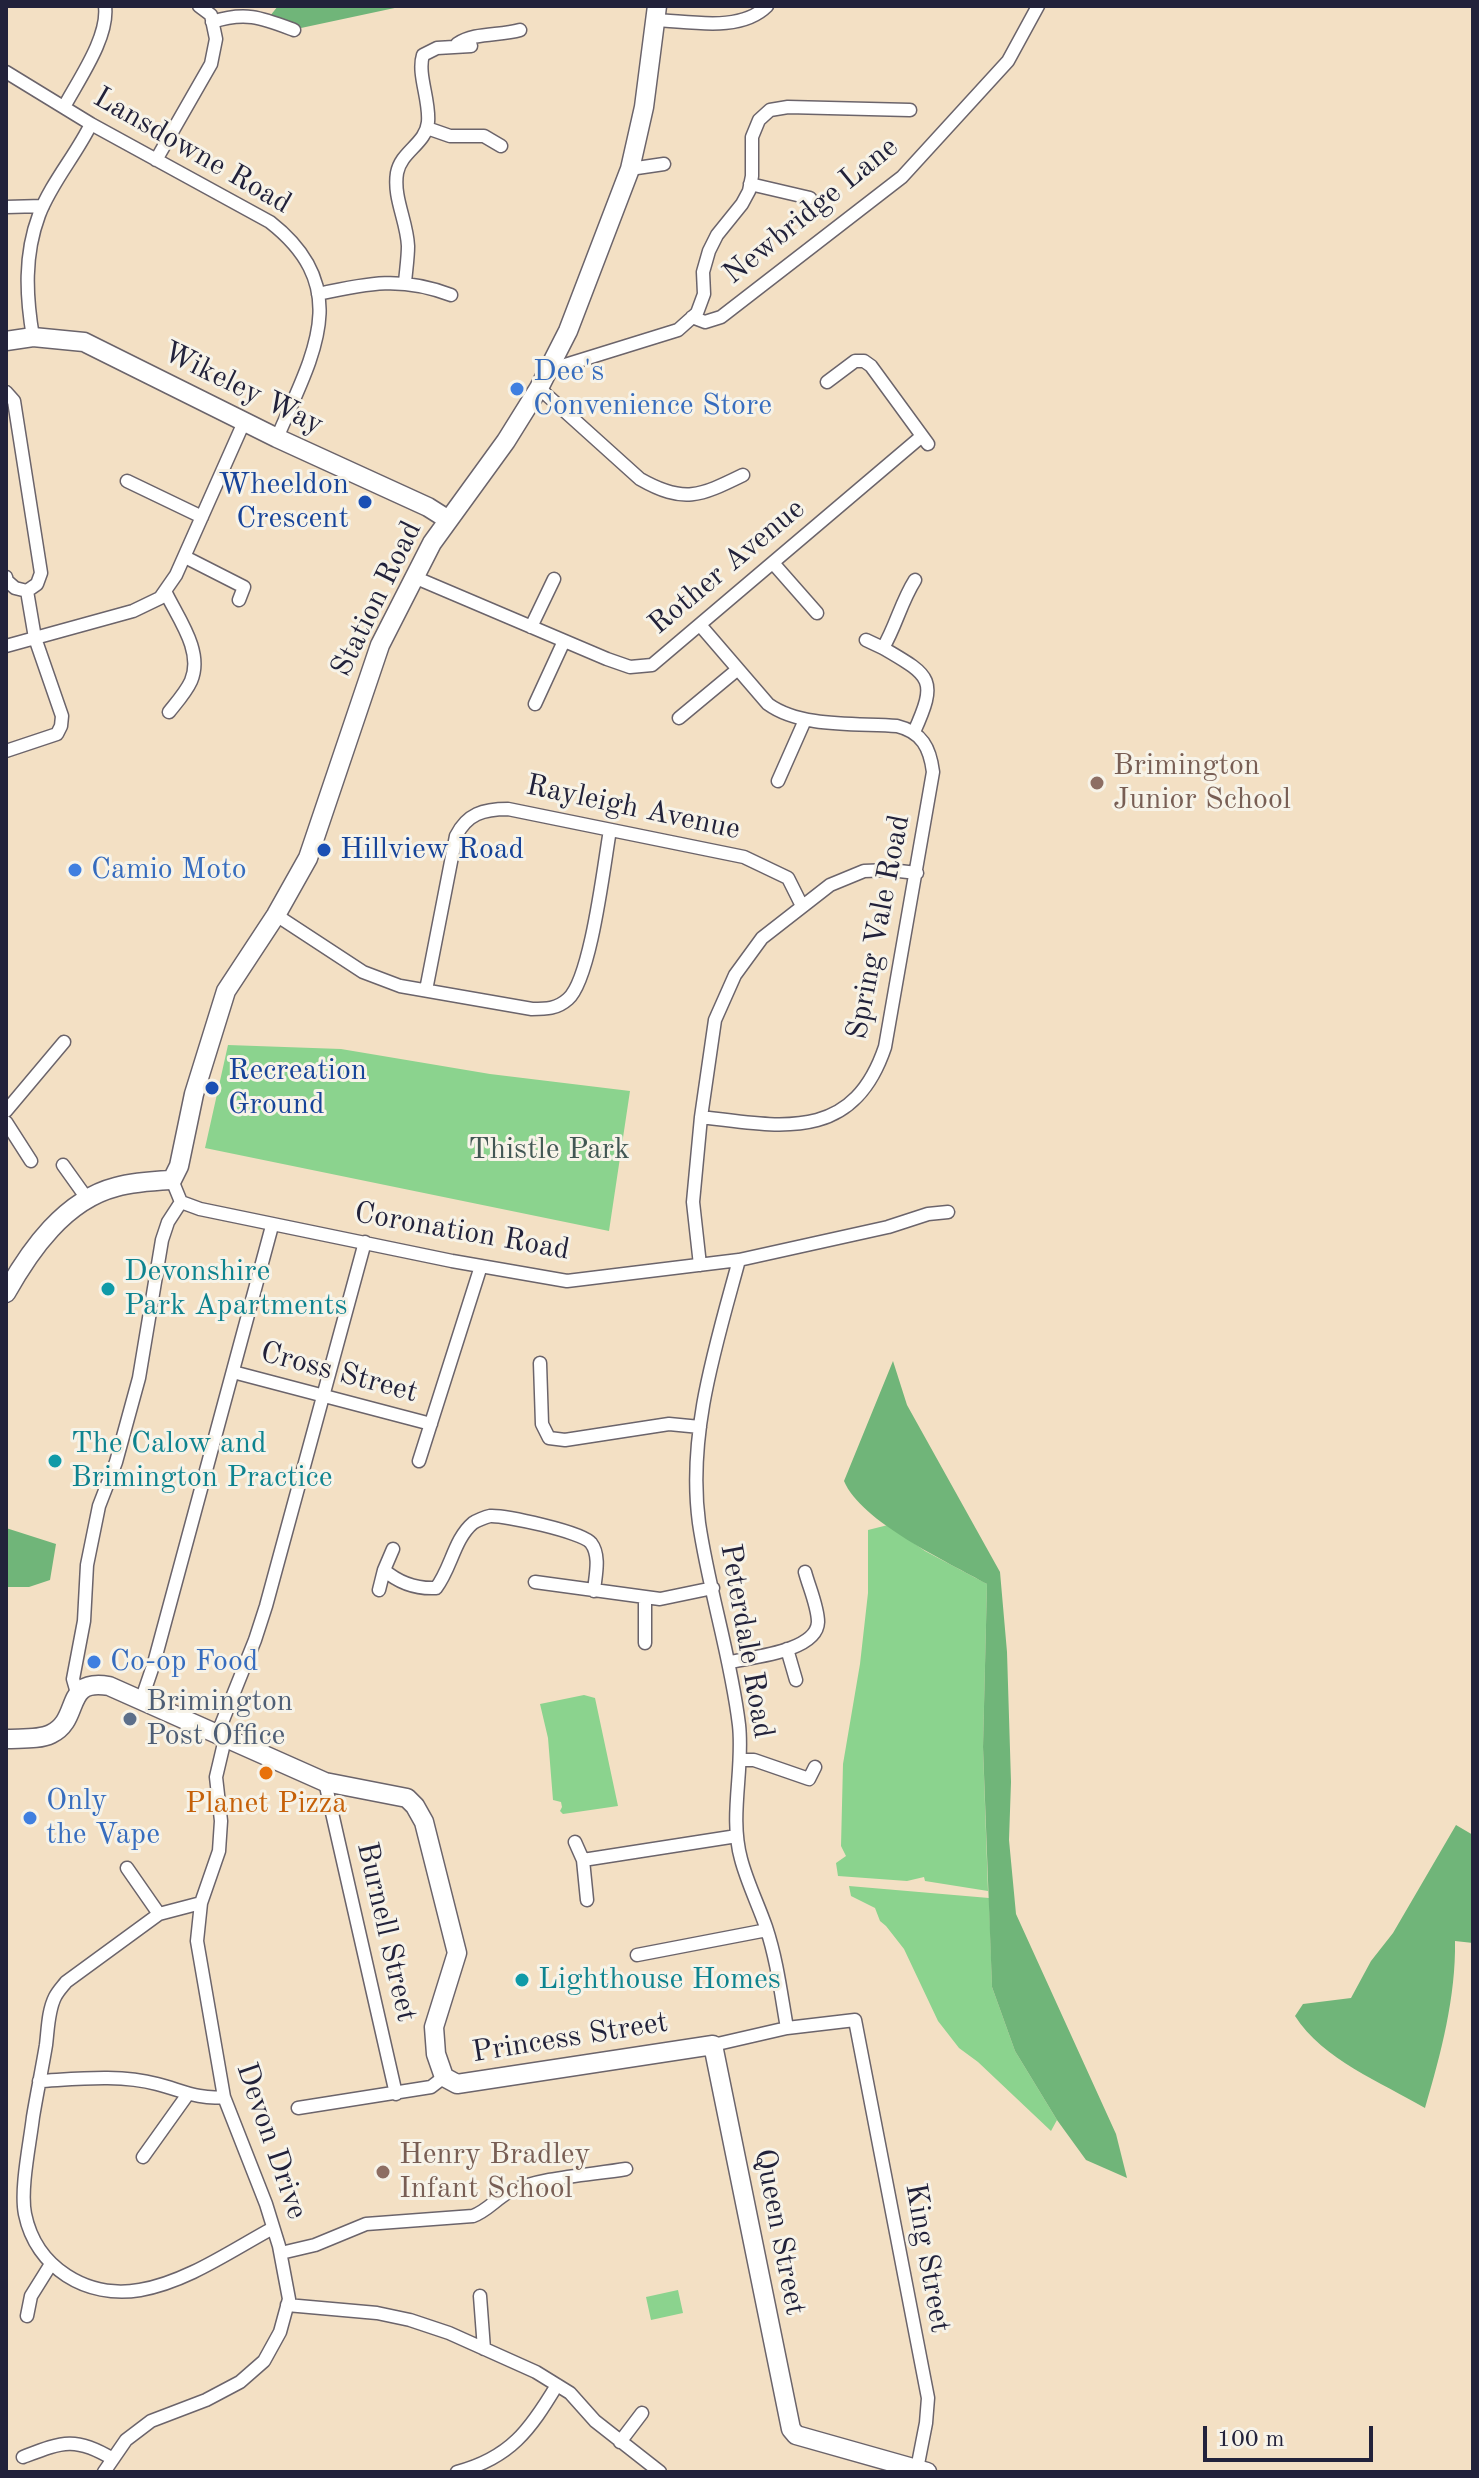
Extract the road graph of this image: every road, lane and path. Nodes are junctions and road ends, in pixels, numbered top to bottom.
1 (105, 6) edge
2 (199, 6) edge
3 (767, 6) edge
4 (1038, 6) edge
5 (655, 13) edge
6 (212, 22) junction
7 (294, 30) dead end
8 (520, 30) dead end
9 (455, 46) junction
10 (471, 46) dead end
11 (6, 72) edge
12 (64, 107) junction
13 (910, 110) dead end
14 (91, 124) junction
15 (427, 128) junction
16 (501, 146) dead end
17 (156, 160) junction
18 (664, 164) dead end
19 (630, 169) junction
20 (750, 184) junction
21 (810, 198) dead end
22 (43, 206) junction
23 (6, 207) edge
24 (405, 283) junction
25 (318, 294) junction
26 (451, 295) dead end
27 (695, 315) junction
28 (33, 337) junction
29 (6, 341) edge
30 (549, 370) junction
31 (827, 382) dead end
32 (539, 388) junction
33 (6, 392) edge
34 (244, 422) junction
35 (277, 438) junction
36 (743, 475) dead end
37 (127, 481) dead end
38 (202, 517) junction
39 (447, 519) junction
40 (185, 557) junction
41 (773, 563) junction
42 (6, 577) edge
43 (414, 577) junction
44 (554, 579) dead end
45 (915, 580) dead end
46 (27, 591) junction
47 (165, 591) junction
48 (239, 600) dead end
49 (817, 613) dead end
50 (700, 625) junction
51 (531, 627) junction
52 (35, 638) junction
53 (866, 640) dead end
54 (564, 641) junction
55 (6, 646) edge
56 (883, 648) junction
57 (738, 669) junction
58 (535, 704) dead end
59 (169, 712) dead end
60 (679, 718) dead end
61 (805, 720) junction
62 (919, 736) junction
63 (6, 751) edge
64 (778, 781) dead end
65 (610, 830) junction
66 (917, 873) junction
67 (802, 906) junction
68 (276, 915) junction
69 (426, 990) junction
70 (64, 1042) dead end
71 (6, 1111) edge
72 (701, 1117) junction
73 (6, 1122) edge
74 (31, 1161) dead end
75 (63, 1165) dead end
76 (172, 1180) junction
77 (88, 1200) junction
78 (181, 1202) junction
79 (948, 1212) dead end
80 (272, 1226) junction
81 (365, 1242) junction
82 (739, 1260) junction
83 (700, 1265) junction
84 (481, 1266) junction
85 (6, 1293) edge
86 (540, 1363) dead end
87 (233, 1372) junction
88 (324, 1397) junction
89 (431, 1424) junction
90 (700, 1427) junction
91 (419, 1461) dead end
92 (393, 1549) dead end
93 (384, 1570) junction
94 (805, 1572) dead end
95 (535, 1582) dead end
96 (713, 1588) junction
97 (379, 1590) dead end
98 (594, 1591) junction
99 (645, 1597) junction
100 (645, 1643) dead end
101 (787, 1649) junction
102 (730, 1662) junction
103 (796, 1680) dead end
104 (77, 1693) junction
105 (141, 1701) junction
106 (221, 1737) junction
107 (6, 1739) edge
108 (740, 1760) junction
109 (815, 1767) dead end
110 (325, 1782) junction
111 (737, 1836) junction
112 (575, 1842) dead end
113 (583, 1860) junction
114 (127, 1868) dead end
115 (587, 1900) dead end
116 (201, 1903) junction
117 (159, 1914) junction
118 (767, 1930) junction
119 (637, 1955) dead end
120 (855, 2020) joint
121 (787, 2028) junction
122 (713, 2045) junction
123 (444, 2077) junction
124 (39, 2081) junction
125 (188, 2094) junction
126 (396, 2094) junction
127 (224, 2097) junction
128 (298, 2108) dead end
129 (143, 2157) dead end
130 (626, 2169) dead end
131 (273, 2228) junction
132 (281, 2253) junction
133 (51, 2264) junction
134 (480, 2296) dead end
135 (287, 2305) junction
136 (27, 2316) dead end
137 (484, 2349) junction
138 (557, 2385) junction
139 (642, 2413) dead end
140 (620, 2442) junction
141 (23, 2457) dead end
142 (113, 2459) junction
143 (922, 2471) edge
144 (104, 2472) edge
145 (457, 2472) edge
146 (660, 2472) edge

1 - 12 street
2 - 6 street
3 - 5 street
4 - 27 street, Newbridge Lane
5 - 19 street, Station Road
6 - 7 street
6 - 17 street
8 - 9 street
9 - 10 street
9 - 15 street
11 - 12 street, Lansdowne Road
12 - 14 street, Lansdowne Road
13 - 20 street
14 - 17 street, Lansdowne Road
14 - 22 street
15 - 16 street
15 - 24 street
17 - 25 street, Lansdowne Road
18 - 19 street
19 - 30 street, Station Road
20 - 21 street
20 - 27 street
22 - 23 street
22 - 28 street
24 - 25 street
24 - 26 street
25 - 35 street, Lansdowne Road
27 - 30 street, Newbridge Lane
28 - 29 street, Wikeley Way
28 - 34 street, Wikeley Way
30 - 32 street, Station Road
31 - 41 street, Rother Avenue
32 - 36 street
32 - 39 street, Station Road
33 - 46 street
34 - 35 street, Wikeley Way
34 - 38 street
35 - 39 street, Wikeley Way
37 - 38 street
38 - 40 street
39 - 43 street, Station Road
40 - 47 street
40 - 48 street
41 - 49 street
41 - 50 street, Rother Avenue
42 - 46 street
43 - 51 street, Rother Avenue
43 - 68 street, Station Road
44 - 51 street
45 - 56 street
46 - 52 street
47 - 52 street
47 - 59 street
50 - 54 street, Rother Avenue
50 - 57 street
51 - 54 street, Rother Avenue
52 - 55 street
52 - 63 street
53 - 56 street
54 - 58 street
56 - 62 street
57 - 60 street
57 - 61 street
61 - 62 street
61 - 64 street
62 - 66 street, Spring Vale Road
65 - 67 street, Rayleigh Avenue
65 - 69 street
65 - 69 street, Rayleigh Avenue
66 - 67 street
66 - 72 street, Spring Vale Road
67 - 72 street
68 - 69 street
68 - 76 street, Station Road
70 - 71 street
72 - 83 street
73 - 74 street
75 - 77 street
76 - 77 street
76 - 78 street
77 - 85 street
78 - 80 street, Coronation Road
78 - 104 street
79 - 82 street, Coronation Road
80 - 81 street, Coronation Road
80 - 87 street
81 - 84 street, Coronation Road
81 - 88 street, Devon Drive
82 - 83 street, Coronation Road
82 - 90 street, Peterdale Road
83 - 84 street, Coronation Road
84 - 89 street
86 - 90 street
87 - 88 street, Cross Street
87 - 105 street
88 - 89 street, Cross Street
88 - 106 street, Devon Drive
89 - 91 street
90 - 96 street, Peterdale Road
92 - 93 street
93 - 97 street
93 - 98 street
94 - 101 street
95 - 98 street
96 - 99 street
96 - 102 street, Peterdale Road
98 - 99 street
99 - 100 street
101 - 102 street
101 - 103 street
102 - 108 street, Peterdale Road
104 - 105 street
104 - 107 street
105 - 106 street
106 - 110 street
106 - 116 street, Devon Drive
108 - 109 street
108 - 111 street, Peterdale Road
110 - 123 street
110 - 126 street, Burnell Street
111 - 113 street
111 - 118 street, Peterdale Road
112 - 113 street
113 - 115 street
114 - 117 street
116 - 117 street
116 - 127 street, Devon Drive
117 - 124 street
118 - 119 street
118 - 121 street, Peterdale Road
120 - 121 street, Princess Street
120 - 143 street, King Street
121 - 122 street, Princess Street
122 - 123 street, Princess Street
122 - 143 street, Queen Street
123 - 126 street, Princess Street
124 - 125 street
124 - 133 street
125 - 127 street
125 - 129 street
126 - 128 street, Princess Street
127 - 131 street, Devon Drive
130 - 132 street
131 - 132 street, Devon Drive
131 - 133 street
132 - 135 street, Devon Drive
133 - 136 street
134 - 137 street
135 - 137 street
135 - 142 street, Devon Drive
137 - 138 street
138 - 140 street
138 - 145 street
139 - 140 street
140 - 146 street
141 - 142 street
142 - 144 street, Devon Drive

